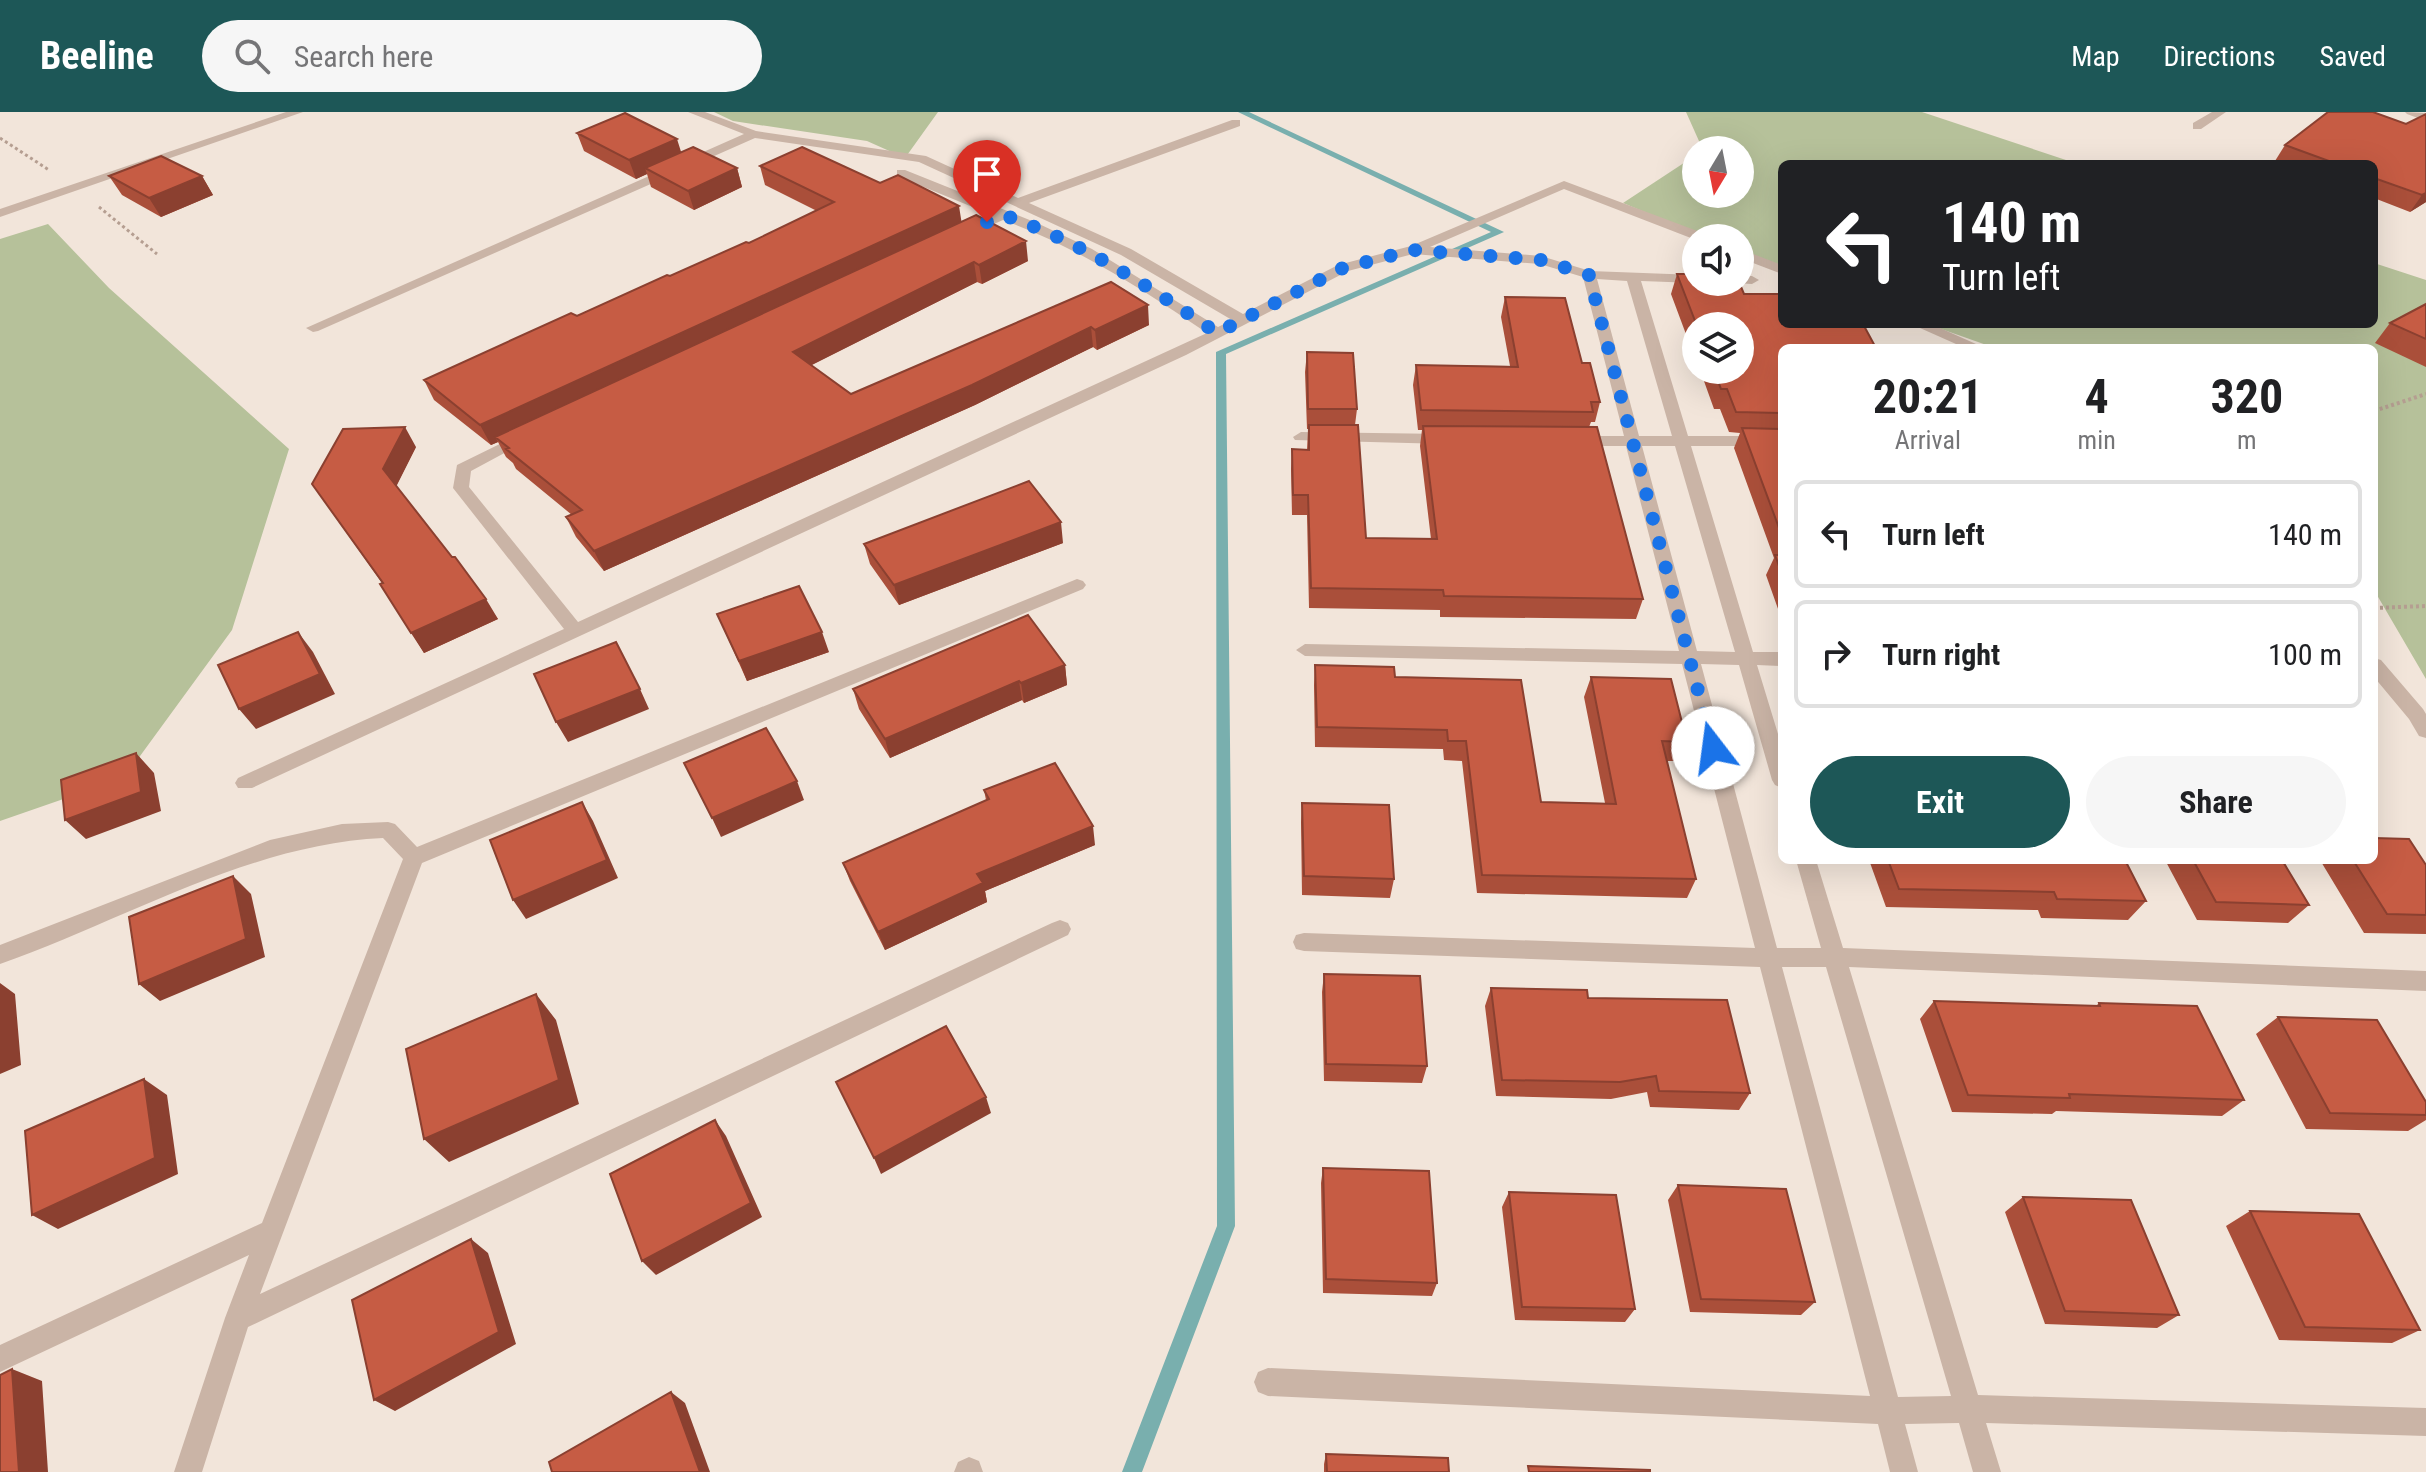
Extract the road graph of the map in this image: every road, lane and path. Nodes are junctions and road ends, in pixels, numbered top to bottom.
1 (297, 112) edge
2 (694, 112) edge
3 (2220, 112) edge
4 (2411, 112) edge
5 (2426, 117) edge
6 (1236, 123) dead end
7 (2197, 126) dead end
8 (754, 134) junction
9 (901, 173) edge
10 (1020, 202) junction
11 (0, 213) edge
12 (1003, 215) junction
13 (1682, 230) edge
14 (944, 242) edge
15 (1413, 250) junction
16 (1754, 259) edge
17 (1778, 268) edge
18 (1589, 275) junction
19 (1633, 277) junction
20 (1682, 279) edge
21 (1242, 320) junction
22 (313, 328) dead end
23 (1928, 328) edge
24 (1217, 333) junction
25 (1968, 344) edge
26 (2426, 394) edge
27 (2378, 410) edge
28 (545, 428) edge
29 (1301, 437) dead end
30 (1459, 439) edge
31 (1681, 439) junction
32 (1554, 440) edge
33 (1632, 441) junction
34 (1778, 441) edge
35 (1077, 585) dead end
36 (2426, 606) edge
37 (2378, 608) edge
38 (575, 630) junction
39 (1305, 650) dead end
40 (1690, 658) junction
41 (1746, 658) junction
42 (1778, 659) edge
43 (2378, 670) edge
44 (2426, 731) edge
45 (1778, 766) edge
46 (245, 783) dead end
47 (414, 857) junction
48 (1807, 864) edge
49 (1060, 929) dead end
50 (1304, 942) dead end
51 (0, 955) edge
52 (1834, 957) junction
53 (1768, 958) junction
54 (2426, 981) edge
55 (272, 1231) junction
56 (238, 1318) junction
57 (0, 1359) edge
58 (1268, 1382) dead end
59 (1969, 1409) junction
60 (1888, 1411) junction
61 (2426, 1422) edge
62 (188, 1472) edge
63 (1904, 1472) edge
64 (1987, 1472) edge

1 - 11 lane
2 - 8 lane
3 - 7 lane
4 - 5 lane
6 - 10 lane
8 - 10 lane
8 - 22 lane
9 - 12 lane
10 - 21 lane
12 - 14 lane
12 - 24 lane
13 - 15 lane
15 - 18 lane
15 - 21 lane
16 - 17 lane
18 - 19 lane
18 - 33 lane
19 - 20 lane
19 - 31 lane
21 - 24 lane
23 - 25 lane
24 - 38 lane
26 - 27 path
28 - 38 lane
29 - 30 lane
31 - 33 lane
31 - 34 lane
31 - 41 lane
32 - 33 lane
33 - 40 lane
35 - 47 lane
36 - 37 path
38 - 46 lane
39 - 40 lane
40 - 41 lane
40 - 53 lane
41 - 42 lane
41 - 45 lane
43 - 44 lane
47 - 51 lane
47 - 55 lane
48 - 52 lane
49 - 56 lane
50 - 53 lane
52 - 53 lane
52 - 54 lane
52 - 59 lane
53 - 60 lane
55 - 56 lane
55 - 57 lane
56 - 62 lane
58 - 60 lane
59 - 60 lane
59 - 61 lane
59 - 64 lane
60 - 63 lane

